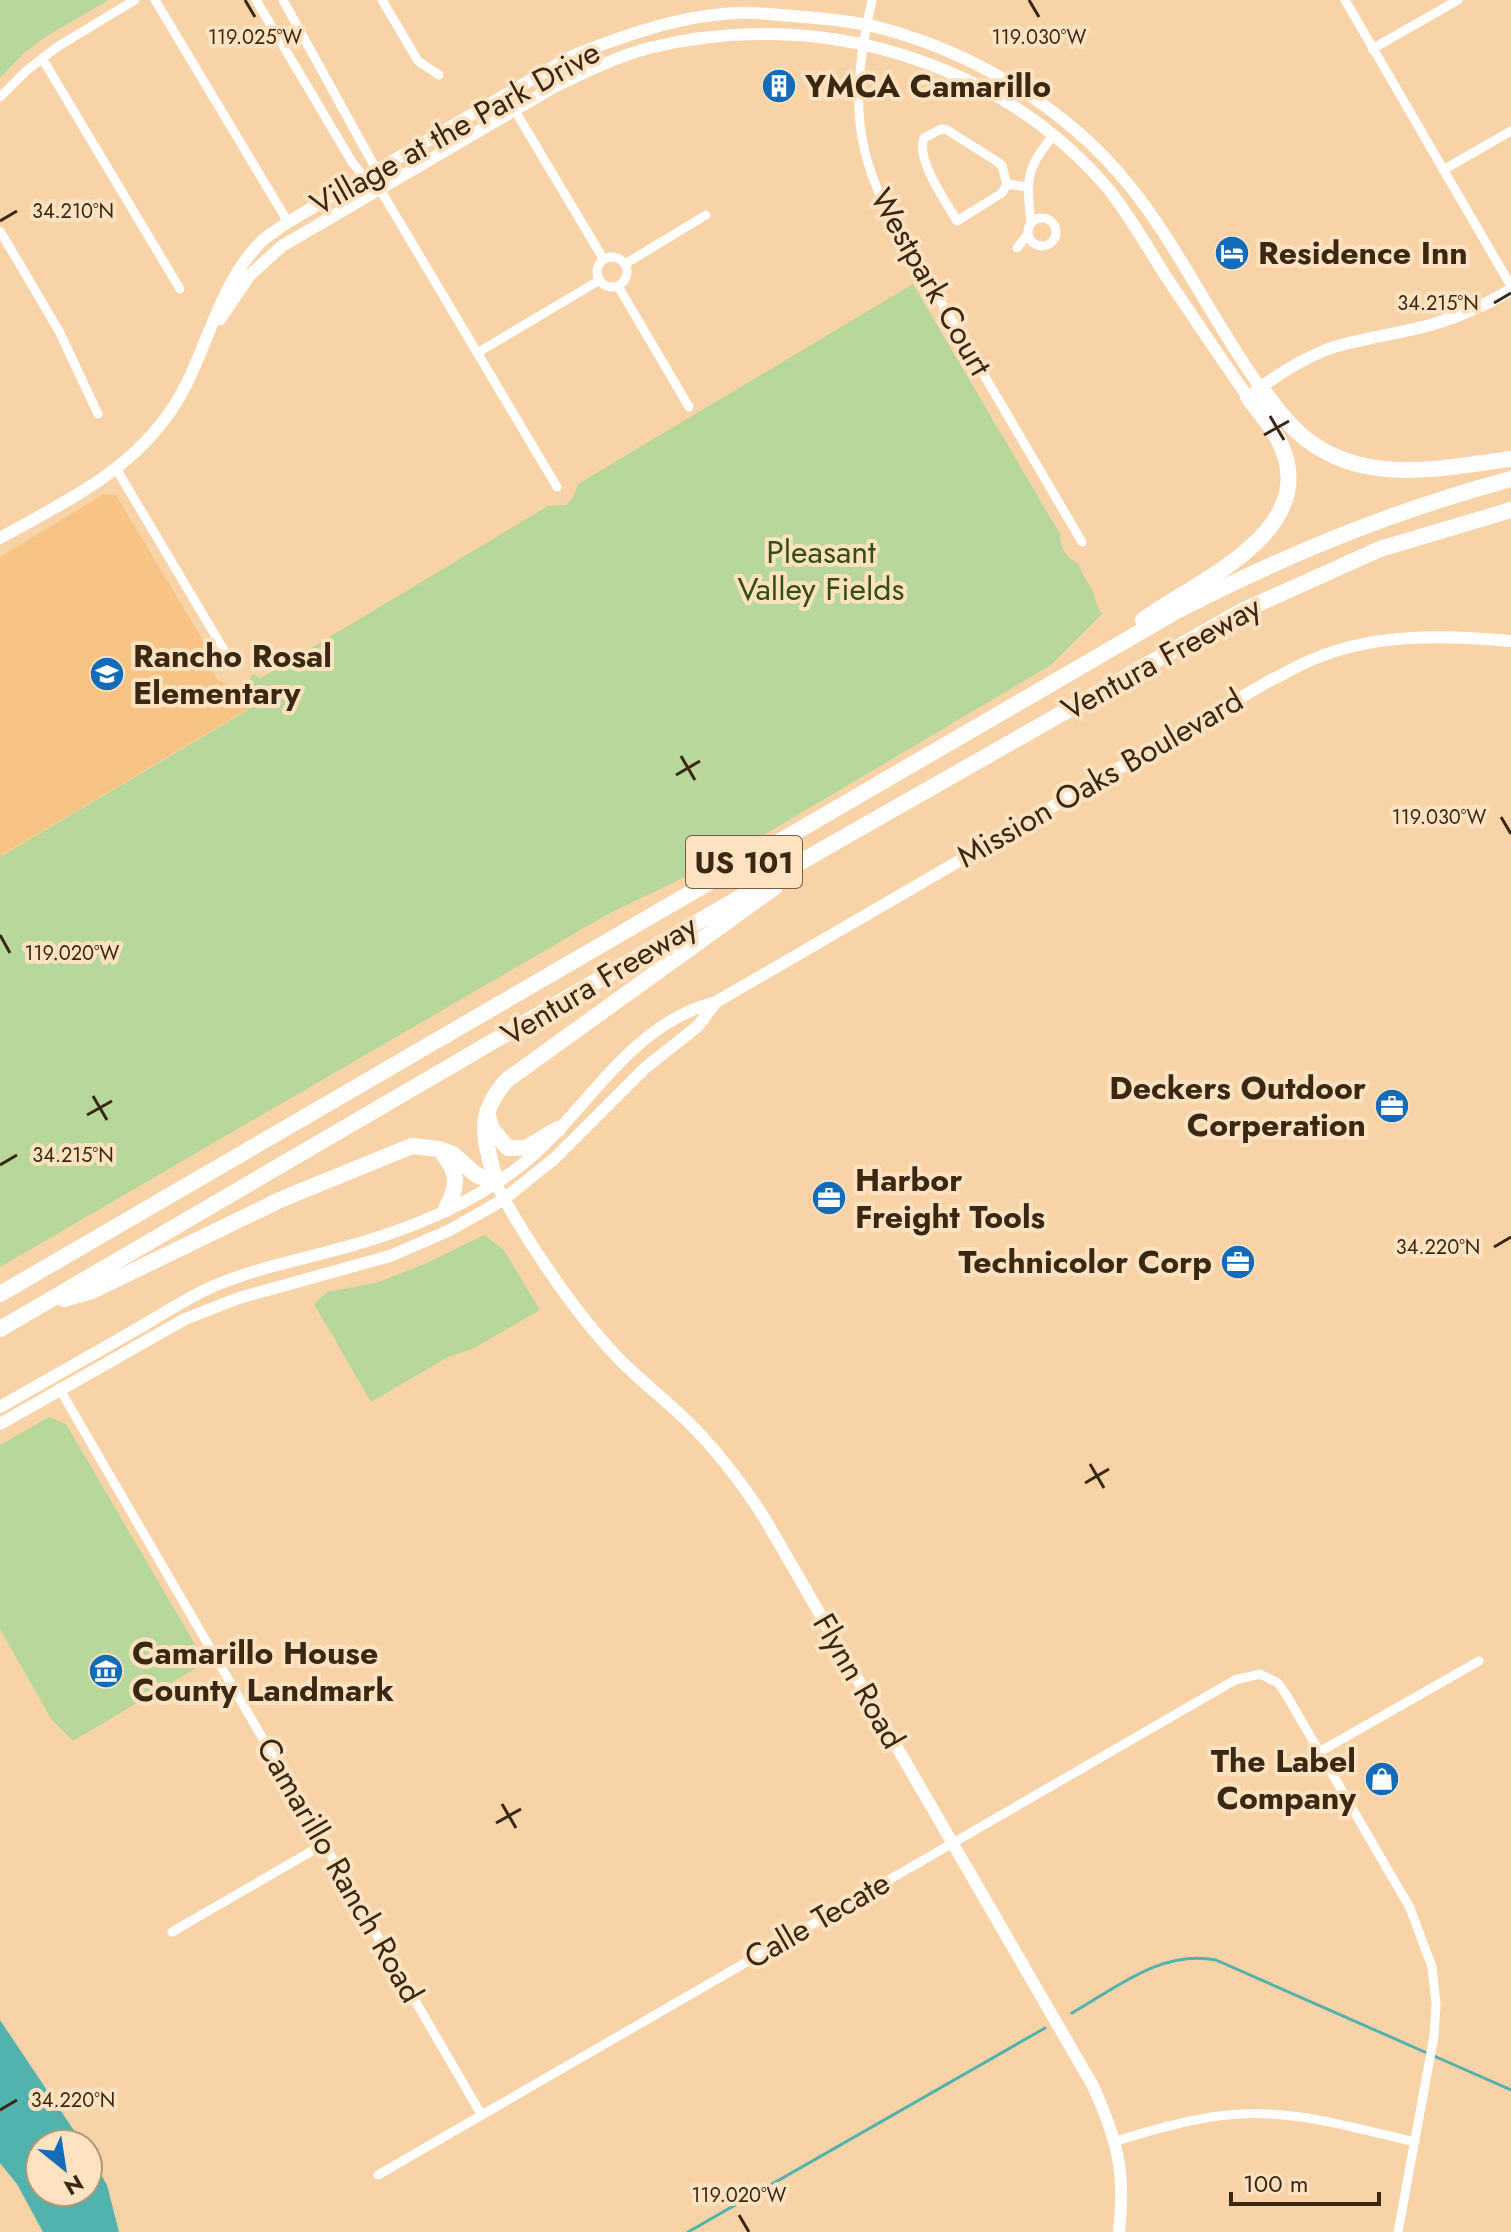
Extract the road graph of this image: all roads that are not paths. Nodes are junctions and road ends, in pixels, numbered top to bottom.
1 (135, 0) edge
2 (155, 0) edge
3 (256, 0) edge
4 (283, 0) edge
5 (382, 0) edge
6 (872, 0) edge
7 (1345, 0) edge
8 (1458, 0) edge
9 (738, 6) edge
10 (866, 26) junction
11 (862, 44) junction
12 (1372, 49) junction
13 (42, 58) junction
14 (439, 75) dead end
15 (0, 97) edge
16 (514, 109) junction
17 (1511, 131) edge
18 (1053, 136) junction
19 (376, 169) junction
20 (1443, 170) junction
21 (363, 177) junction
22 (1007, 184) junction
23 (1027, 187) junction
24 (379, 188) junction
25 (706, 215) dead end
26 (288, 222) junction
27 (1033, 230) dead end
28 (0, 232) edge
29 (604, 260) junction
30 (625, 264) junction
31 (600, 280) junction
32 (618, 286) junction
33 (1511, 288) edge
34 (180, 289) dead end
35 (214, 324) junction
36 (477, 353) junction
37 (1254, 392) junction
38 (689, 407) dead end
39 (98, 414) dead end
40 (1511, 459) edge
41 (117, 470) junction
42 (1511, 479) edge
43 (557, 487) dead end
44 (1511, 510) edge
45 (0, 538) edge
46 (1082, 542) dead end
47 (1511, 641) edge
48 (234, 667) dead end
49 (1070, 673) junction
50 (846, 835) junction
51 (716, 1002) junction
52 (486, 1111) junction
53 (558, 1129) junction
54 (439, 1149) junction
55 (500, 1191) junction
56 (446, 1209) junction
57 (0, 1294) edge
58 (40, 1306) junction
59 (0, 1329) edge
60 (53, 1377) junction
61 (60, 1390) junction
62 (0, 1407) edge
63 (0, 1424) edge
64 (1479, 1661) dead end
65 (1321, 1751) junction
66 (951, 1842) junction
67 (324, 1844) junction
68 (172, 1932) dead end
69 (481, 2114) junction
70 (1116, 2141) junction
71 (1415, 2142) junction
72 (378, 2175) dead end
73 (1119, 2232) edge
74 (1398, 2232) edge

1 - 13 street
2 - 26 street
3 - 21 street
4 - 19 street
5 - 14 street
6 - 10 street, Westpark Court
7 - 12 street
8 - 12 street
9 - 10 main road, Village at the Park Drive
9 - 19 main road, Village at the Park Drive
10 - 11 street, Westpark Court
10 - 37 main road, Village at the Park Drive
11 - 16 main road, Village at the Park Drive
11 - 18 main road, Village at the Park Drive
11 - 46 street, Westpark Court
12 - 20 street
13 - 15 street
13 - 34 street
16 - 24 main road, Village at the Park Drive
16 - 29 street
17 - 20 street
18 - 23 street
18 - 37 main road, Village at the Park Drive
19 - 21 main road, Village at the Park Drive
19 - 24 street
20 - 33 street
21 - 24 street
21 - 26 main road, Village at the Park Drive
22 - 22 street
22 - 23 street
23 - 27 street
24 - 35 main road, Village at the Park Drive
24 - 36 street
25 - 30 street
26 - 35 main road, Village at the Park Drive
28 - 39 street
29 - 30 street
29 - 31 street
30 - 32 street
31 - 32 street
31 - 36 street
32 - 38 street
33 - 37 main road
35 - 41 main road, Village at the Park Drive
36 - 43 street
37 - 40 highway
37 - 49 highway
41 - 45 main road, Village at the Park Drive
41 - 48 street
42 - 49 highway, Ventura Freeway / US 101
44 - 50 highway, Ventura Freeway / US 101
47 - 51 main road, Mission Oaks Boulevard
49 - 57 highway, Ventura Freeway / US 101
50 - 52 highway
50 - 58 highway, Ventura Freeway / US 101
51 - 53 main road, Mission Oaks Boulevard
51 - 55 main road, Mission Oaks Boulevard
52 - 53 highway
52 - 55 highway
53 - 55 main road, Mission Oaks Boulevard
54 - 55 highway
54 - 56 highway
54 - 58 highway
55 - 56 main road, Mission Oaks Boulevard
55 - 61 main road, Mission Oaks Boulevard
55 - 66 main road, Flynn Road
56 - 60 main road, Mission Oaks Boulevard
58 - 59 highway, Ventura Freeway / US 101
60 - 61 street, Camarillo Ranch Road
60 - 62 main road, Mission Oaks Boulevard
61 - 63 main road, Mission Oaks Boulevard
61 - 67 street, Camarillo Ranch Road
64 - 65 street
65 - 66 street, Calle Tecate
65 - 71 street
66 - 69 street, Calle Tecate
66 - 70 main road, Flynn Road
67 - 68 street
67 - 69 street, Camarillo Ranch Road
69 - 72 street, Calle Tecate
70 - 71 street
70 - 73 main road, Flynn Road
71 - 74 street

